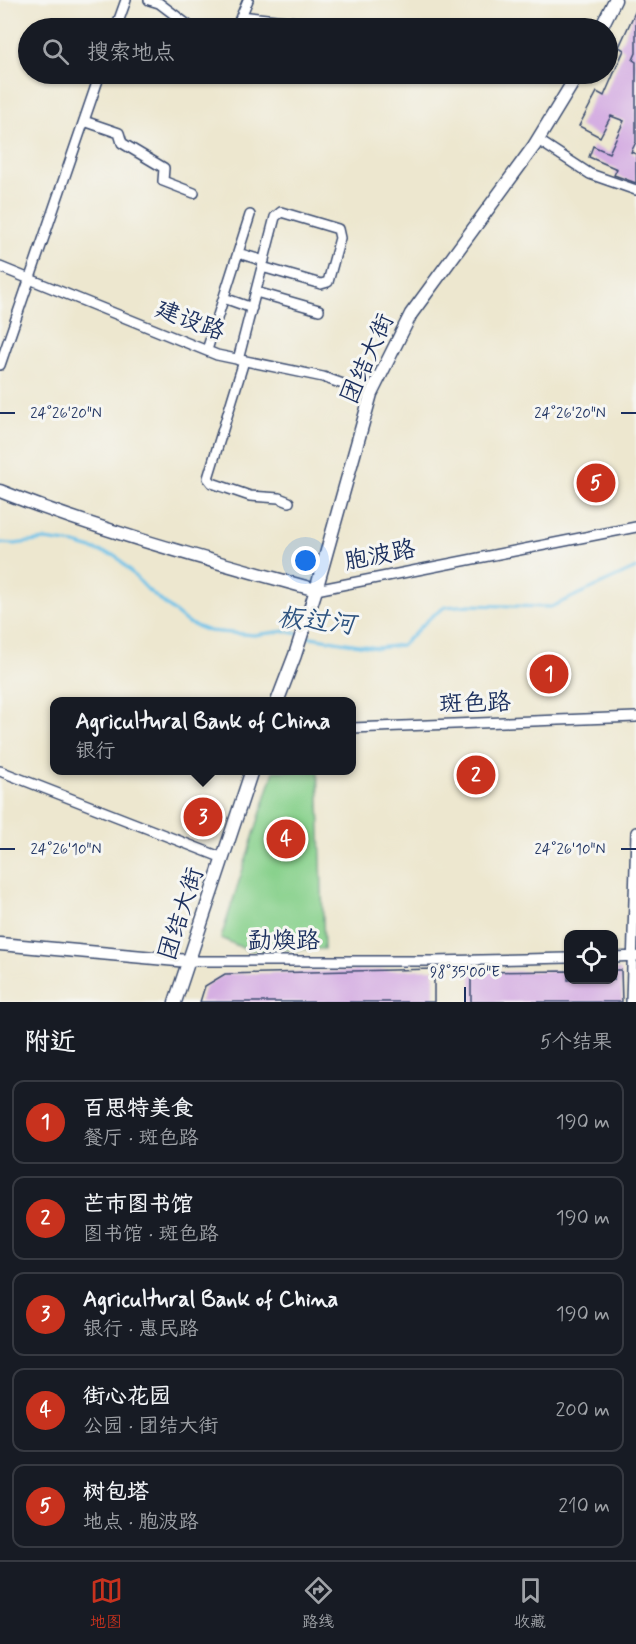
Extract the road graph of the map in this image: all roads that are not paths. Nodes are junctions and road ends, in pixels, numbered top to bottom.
1 (126, 0) edge
2 (149, 0) edge
3 (248, 0) edge
4 (615, 0) edge
5 (241, 16) joint
6 (120, 18) edge
7 (179, 18) edge
8 (259, 18) edge
9 (606, 18) edge
10 (97, 84) edge
11 (572, 84) edge
12 (84, 121) junction
13 (538, 140) junction
14 (636, 190) edge
15 (194, 193) dead end
16 (250, 215) dead end
17 (238, 253) junction
18 (263, 264) junction
19 (0, 267) edge
20 (30, 278) junction
21 (256, 292) junction
22 (224, 298) junction
23 (252, 308) junction
24 (319, 310) dead end
25 (207, 351) junction
26 (241, 360) junction
27 (0, 365) edge
28 (371, 394) junction
29 (0, 491) edge
30 (290, 502) dead end
31 (636, 527) edge
32 (316, 590) junction
33 (279, 697) edge
34 (636, 717) edge
35 (356, 729) edge
36 (0, 771) edge
37 (251, 775) edge
38 (636, 832) edge
39 (223, 858) junction
40 (0, 944) edge
41 (634, 956) edge
42 (618, 957) edge
43 (564, 958) edge
44 (188, 961) junction
45 (175, 1002) edge
46 (631, 1002) edge

1 - 6 street
2 - 7 street
3 - 5 street
4 - 9 main road
5 - 8 street
10 - 12 street
11 - 13 main road, 团结大街
12 - 15 street
12 - 20 street
13 - 14 street
13 - 28 main road, 团结大街
16 - 17 street
17 - 18 street
17 - 22 street
18 - 18 street
18 - 21 street
19 - 20 street, 建设路
20 - 25 street, 建设路
20 - 27 street
21 - 23 street
21 - 24 street
22 - 23 street
22 - 25 street
23 - 26 street
25 - 26 street, 建设路
26 - 28 street, 建设路
26 - 30 street
28 - 32 main road, 团结大街
29 - 32 main road, 胞波路
31 - 32 street, 胞波路
32 - 33 main road, 团结大街
34 - 35 street, 斑色路
36 - 39 street
37 - 39 main road, 团结大街
38 - 41 street
39 - 44 main road, 团结大街
40 - 44 main road, 勐焕路
41 - 42 street
41 - 46 street
43 - 44 street, 勐焕路
44 - 45 main road, 团结大街

